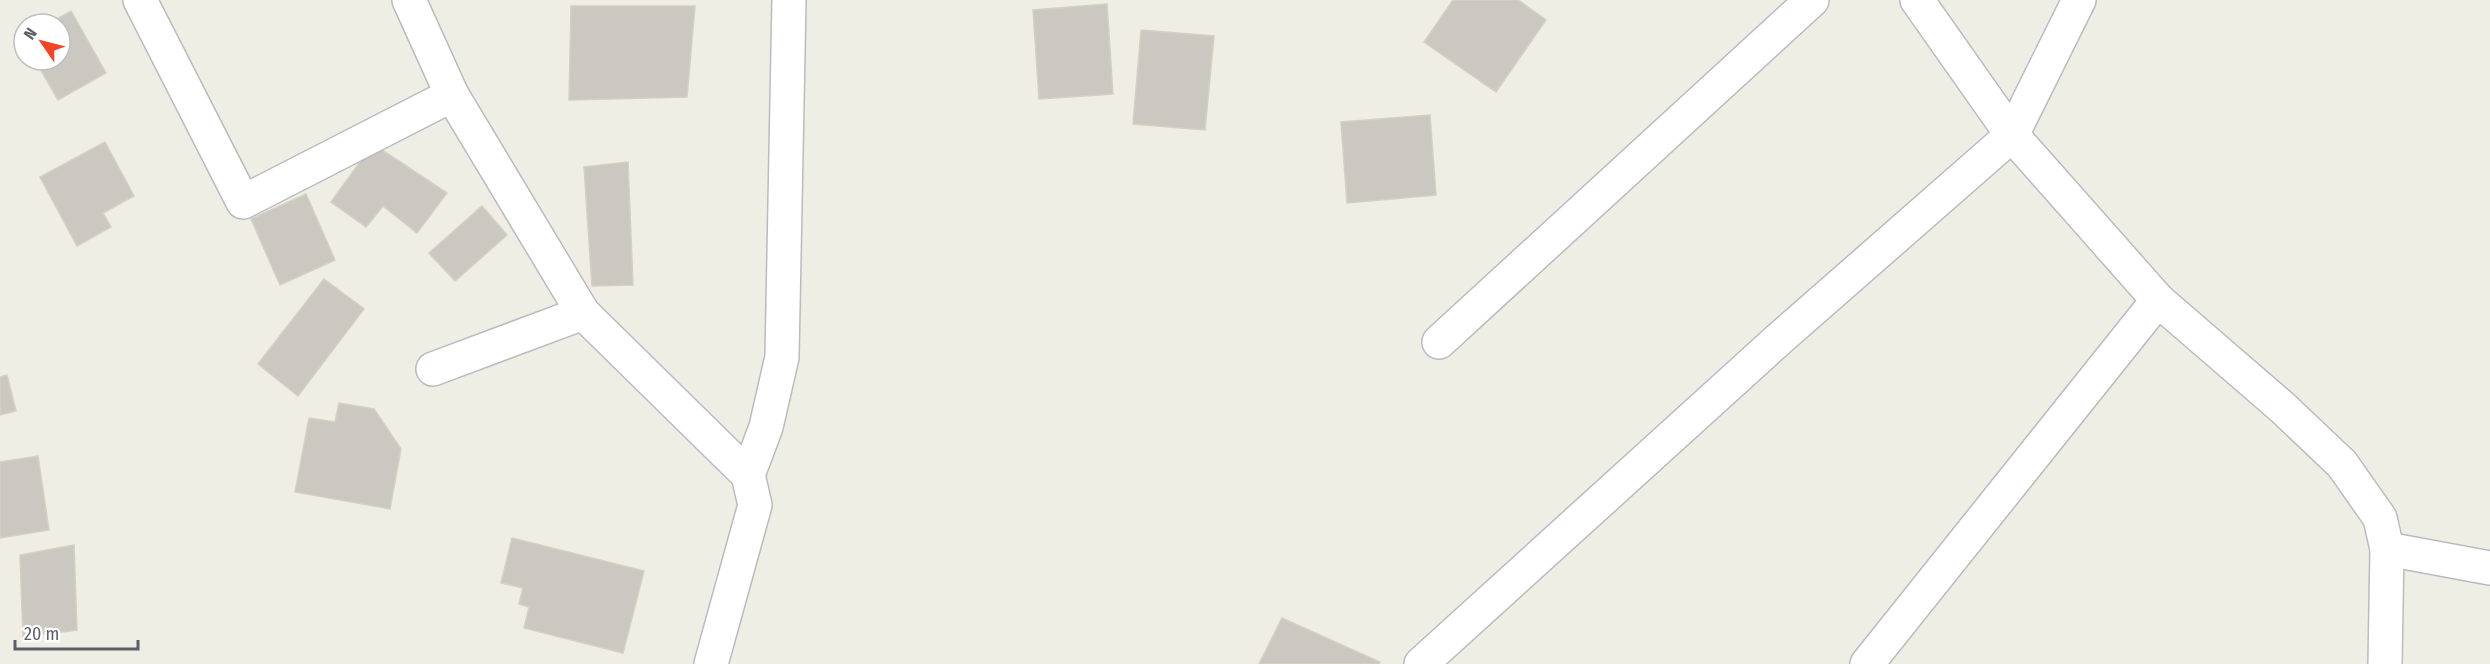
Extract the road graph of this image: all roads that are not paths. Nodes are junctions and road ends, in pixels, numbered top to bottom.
1 (140, 0) edge
2 (409, 0) edge
3 (789, 0) edge
4 (1812, 0) edge
5 (1917, 0) edge
6 (2079, 0) edge
7 (452, 95) junction
8 (2012, 135) junction
9 (2158, 300) junction
10 (583, 313) junction
11 (1439, 342) dead end
12 (433, 369) dead end
13 (748, 475) junction
14 (2387, 549) junction
15 (2490, 568) edge
16 (711, 664) edge
17 (1421, 664) edge
18 (1867, 664) edge
19 (2385, 664) edge

1 - 7 street
2 - 7 street
3 - 13 street
4 - 11 street
5 - 8 street
6 - 8 street
7 - 10 street
8 - 9 street
8 - 17 street
9 - 14 street
9 - 18 street
10 - 12 street
10 - 13 street
13 - 16 street
14 - 15 street
14 - 19 street

